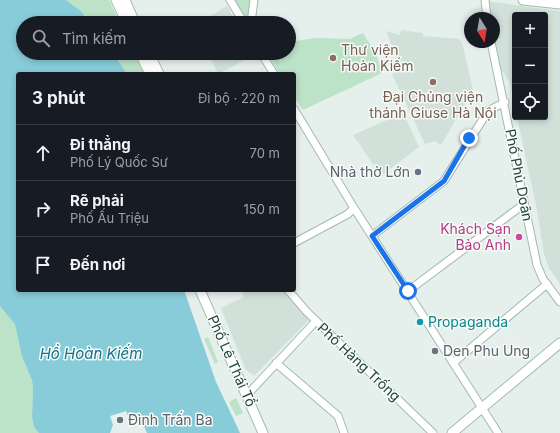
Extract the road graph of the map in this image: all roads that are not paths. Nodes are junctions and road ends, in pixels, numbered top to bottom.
1 (116, 0) edge
2 (125, 0) edge
3 (230, 0) edge
4 (254, 0) edge
5 (485, 0) edge
6 (523, 0) edge
7 (560, 4) edge
8 (486, 12) edge
9 (124, 16) edge
10 (133, 16) edge
11 (240, 16) edge
12 (253, 16) edge
13 (492, 48) edge
14 (143, 60) edge
15 (152, 60) edge
16 (266, 60) edge
17 (149, 72) edge
18 (158, 72) edge
19 (273, 72) edge
20 (505, 102) junction
21 (296, 112) edge
22 (524, 204) junction
23 (354, 208) junction
24 (372, 236) junction
25 (296, 242) edge
26 (547, 284) junction
27 (408, 291) junction
28 (201, 292) edge
29 (290, 292) edge
30 (560, 302) edge
31 (316, 321) junction
32 (560, 343) edge
33 (276, 363) junction
34 (453, 363) junction
35 (247, 395) junction
36 (481, 408) junction
37 (263, 433) edge
38 (344, 433) edge
39 (433, 433) edge
40 (452, 433) edge
41 (498, 433) edge

1 - 9 main road
2 - 10 main road
3 - 11 street
4 - 12 street
5 - 8 street
6 - 7 main road
13 - 20 street, Phố Phủ Doãn
14 - 17 main road
15 - 18 main road
16 - 19 street
20 - 22 street, Phố Phủ Doãn
20 - 24 street
21 - 23 street
22 - 26 street, Phố Phủ Doãn
22 - 27 street
23 - 24 street
23 - 25 street
24 - 27 street
26 - 30 street, Phố Phủ Doãn
26 - 34 street
27 - 34 street
28 - 35 main road, Phố Lê Thái Tổ
29 - 31 street, Phố Hàng Trống
31 - 33 street
31 - 39 street, Phố Hàng Trống
32 - 36 main road
33 - 35 street
33 - 38 street
34 - 36 street
35 - 37 main road, Phố Lê Thái Tổ
36 - 40 main road
36 - 41 street

